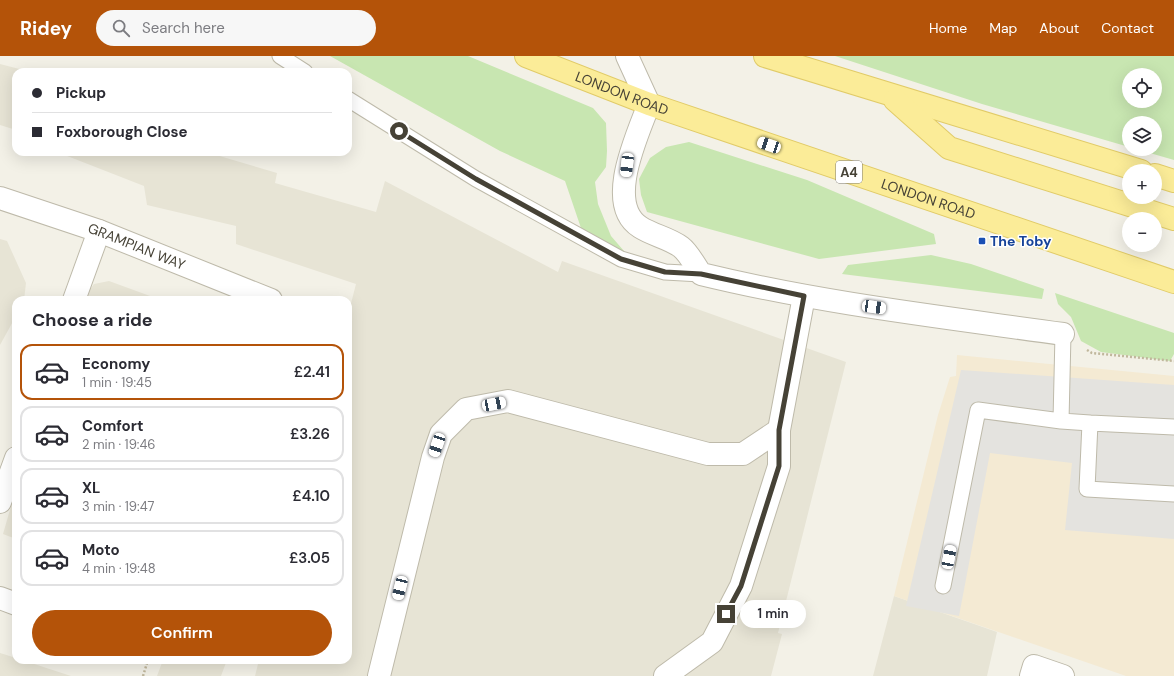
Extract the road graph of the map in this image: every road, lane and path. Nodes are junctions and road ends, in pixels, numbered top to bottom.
1 (280, 56) edge
2 (526, 56) edge
3 (628, 56) edge
4 (765, 56) edge
5 (299, 68) edge
6 (889, 96) junction
7 (352, 102) edge
8 (649, 104) junction
9 (1122, 165) edge
10 (1162, 177) edge
11 (1174, 181) edge
12 (0, 198) edge
13 (1174, 219) edge
14 (99, 231) junction
15 (701, 274) junction
16 (1174, 282) edge
17 (75, 296) edge
18 (261, 296) edge
19 (804, 296) junction
20 (1063, 334) joint
21 (1061, 421) junction
22 (1090, 423) junction
23 (1174, 426) edge
24 (779, 430) junction
25 (12, 469) edge
26 (1174, 494) edge
27 (0, 502) edge
28 (943, 586) dead end
29 (0, 598) edge
30 (12, 602) edge
31 (147, 664) edge
32 (144, 676) edge
33 (378, 676) edge
34 (665, 676) edge
35 (1031, 676) edge
36 (1063, 676) edge

1 - 5 lane
2 - 8 main road, LONDON ROAD / A4
3 - 8 street
4 - 6 main road
6 - 9 main road
6 - 13 main road
7 - 15 lane
8 - 15 street
8 - 16 main road, LONDON ROAD / A4
10 - 11 main road
12 - 14 street, GRAMPIAN WAY
14 - 17 street
14 - 18 street, GRAMPIAN WAY
15 - 19 street
19 - 20 street
19 - 24 street
20 - 21 lane
21 - 22 lane
21 - 28 lane
22 - 23 lane
22 - 26 lane
24 - 33 street
24 - 34 street
25 - 27 street
29 - 30 street
31 - 32 path
35 - 36 street

